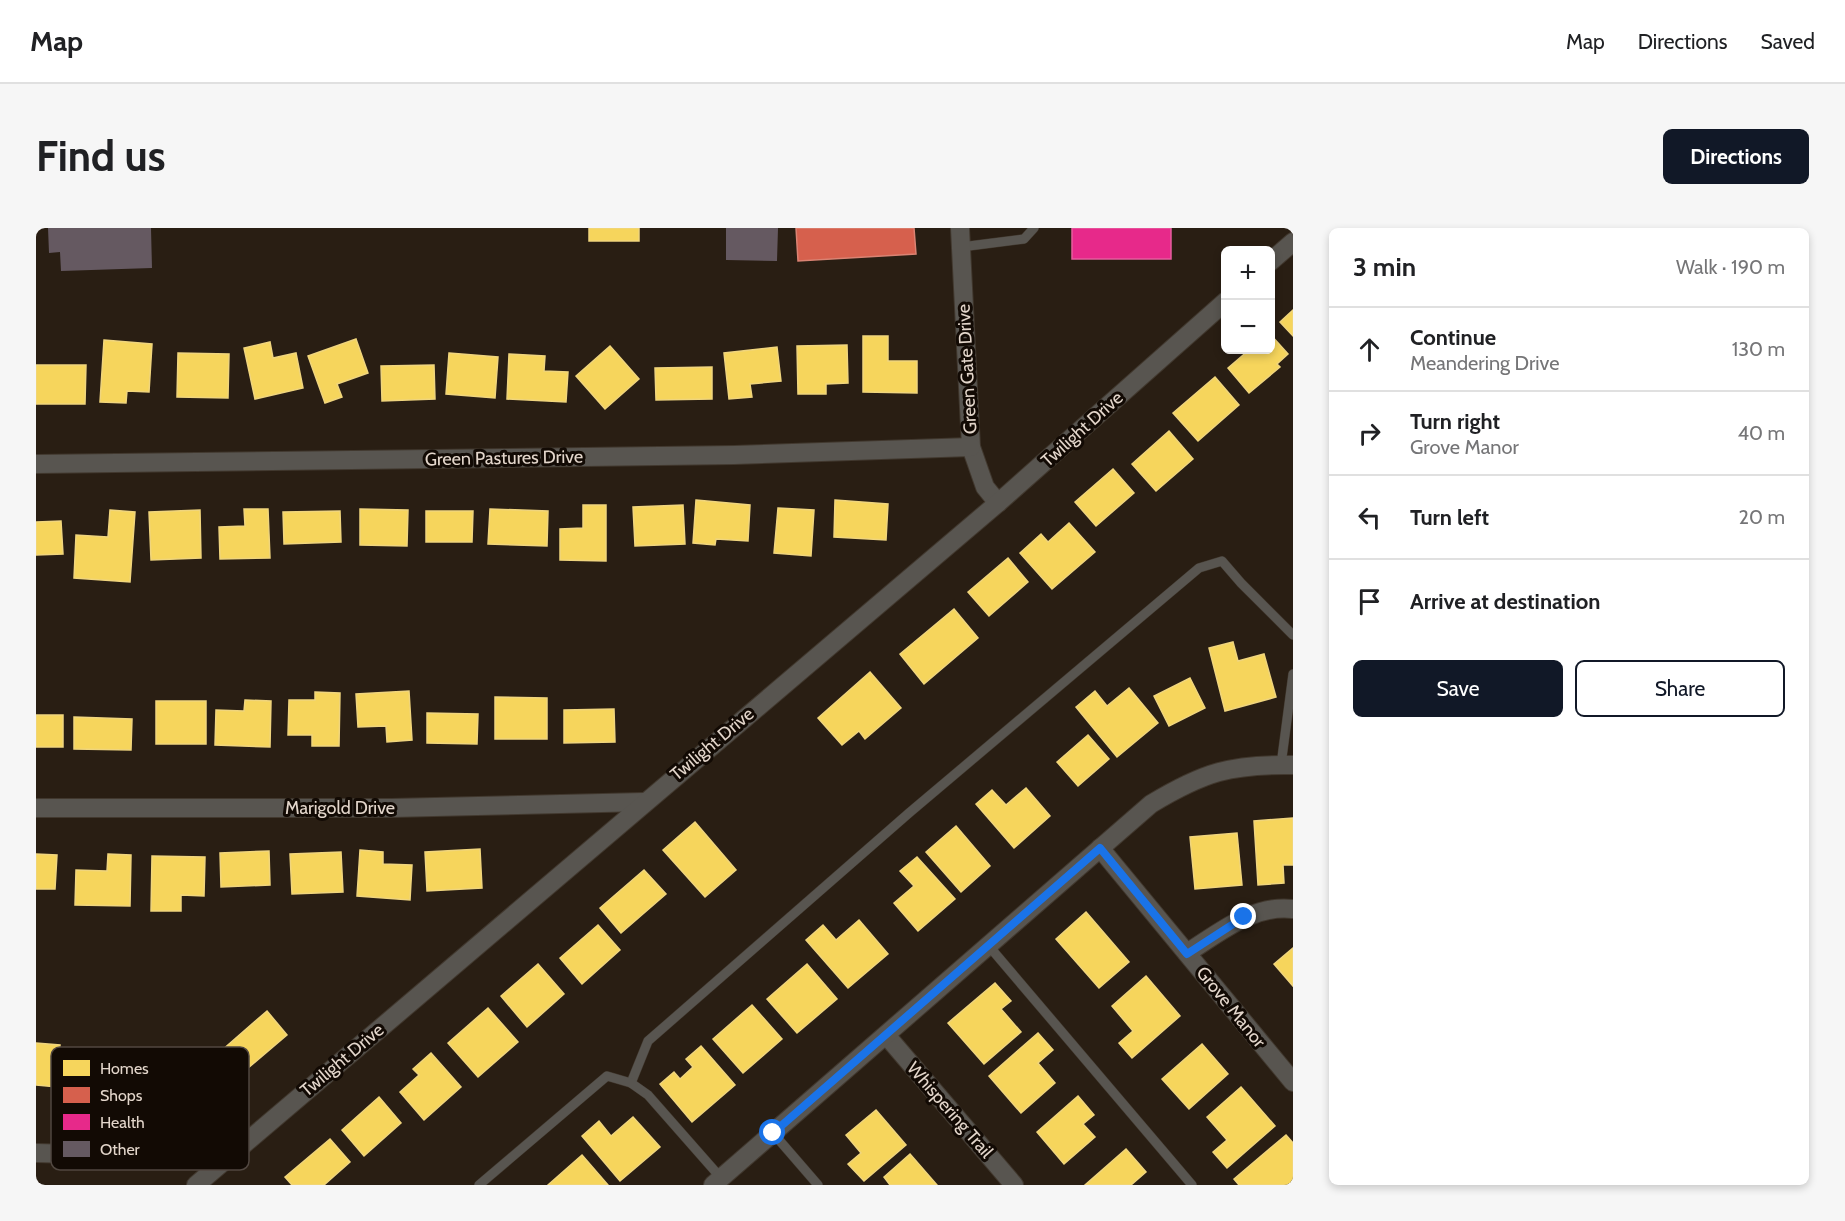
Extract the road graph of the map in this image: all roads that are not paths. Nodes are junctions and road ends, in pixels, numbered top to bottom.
1 (960, 228) edge
2 (1034, 228) edge
3 (1293, 242) edge
4 (961, 246) junction
5 (1275, 257) edge
6 (1221, 306) edge
7 (971, 447) junction
8 (36, 464) edge
9 (998, 503) junction
10 (1293, 635) edge
11 (1293, 674) edge
12 (1287, 765) edge
13 (644, 802) junction
14 (36, 808) edge
15 (1100, 848) junction
16 (1293, 909) edge
17 (988, 945) junction
18 (1187, 954) junction
19 (886, 1035) junction
20 (631, 1083) junction
21 (1293, 1083) edge
22 (773, 1133) junction
23 (249, 1139) edge
24 (36, 1153) edge
25 (51, 1153) edge
26 (213, 1170) edge
27 (717, 1181) edge
28 (196, 1185) edge
29 (480, 1185) edge
30 (818, 1185) edge
31 (1014, 1185) edge
32 (1192, 1185) edge

1 - 4 street, Green Gate Drive
2 - 4 lane
3 - 5 street
4 - 7 street, Green Gate Drive
6 - 9 street, Twilight Drive
7 - 8 street, Green Pastures Drive
7 - 9 street, Green Gate Drive
9 - 13 street, Twilight Drive
10 - 20 lane
11 - 12 lane
12 - 15 street
13 - 14 street, Marigold Drive
13 - 23 street, Twilight Drive
15 - 17 street
15 - 18 street, Grove Manor
16 - 18 street
17 - 19 street
17 - 32 lane
18 - 21 street, Grove Manor
19 - 22 street
19 - 31 street, Whispering Trail
20 - 27 lane
20 - 29 lane
22 - 27 street
22 - 30 lane
24 - 25 street
26 - 28 street, Twilight Drive

